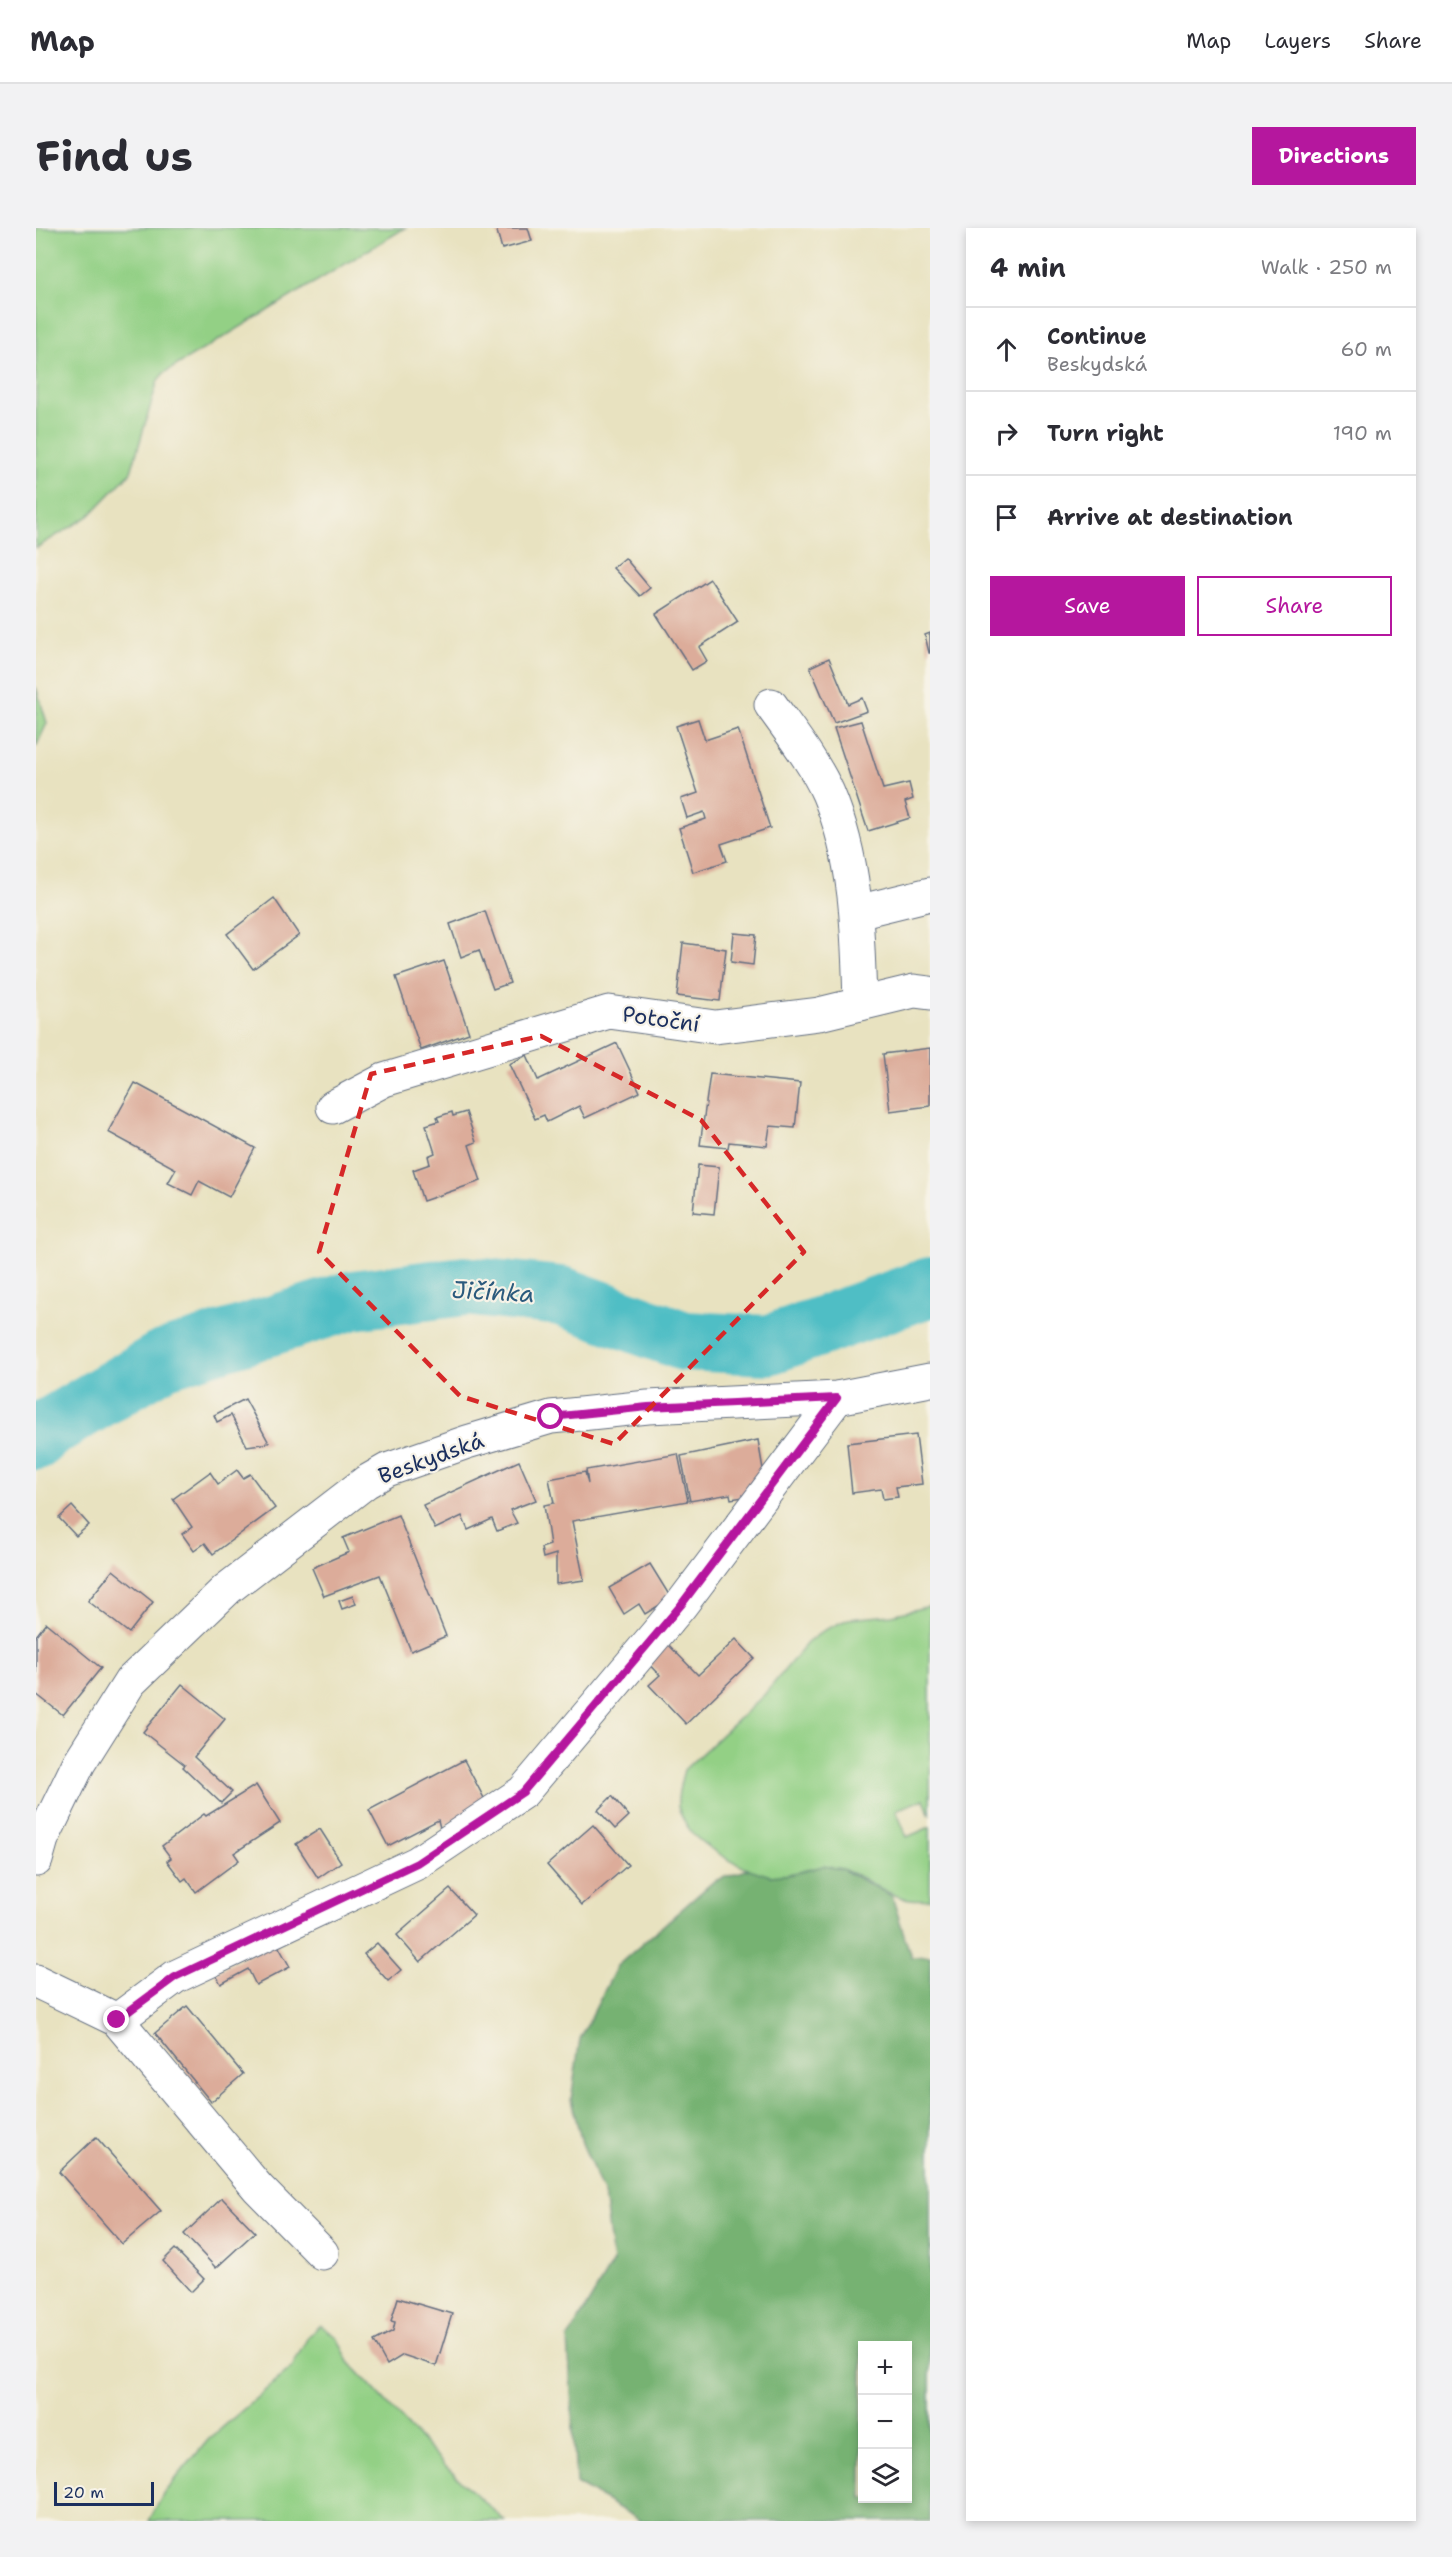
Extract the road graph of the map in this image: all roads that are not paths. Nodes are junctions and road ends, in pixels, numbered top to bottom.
1 (771, 705) dead end
2 (930, 894) edge
3 (857, 912) junction
4 (930, 993) edge
5 (860, 1004) junction
6 (333, 1107) dead end
7 (930, 1380) edge
8 (837, 1398) junction
9 (36, 1860) edge
10 (36, 1981) edge
11 (117, 2020) junction
12 (322, 2253) dead end

1 - 3 street
2 - 3 street
3 - 5 street
4 - 5 street, Potoční
5 - 6 street, Potoční
7 - 8 street, Beskydská
8 - 9 street, Beskydská
8 - 11 street
10 - 11 street
11 - 12 street

